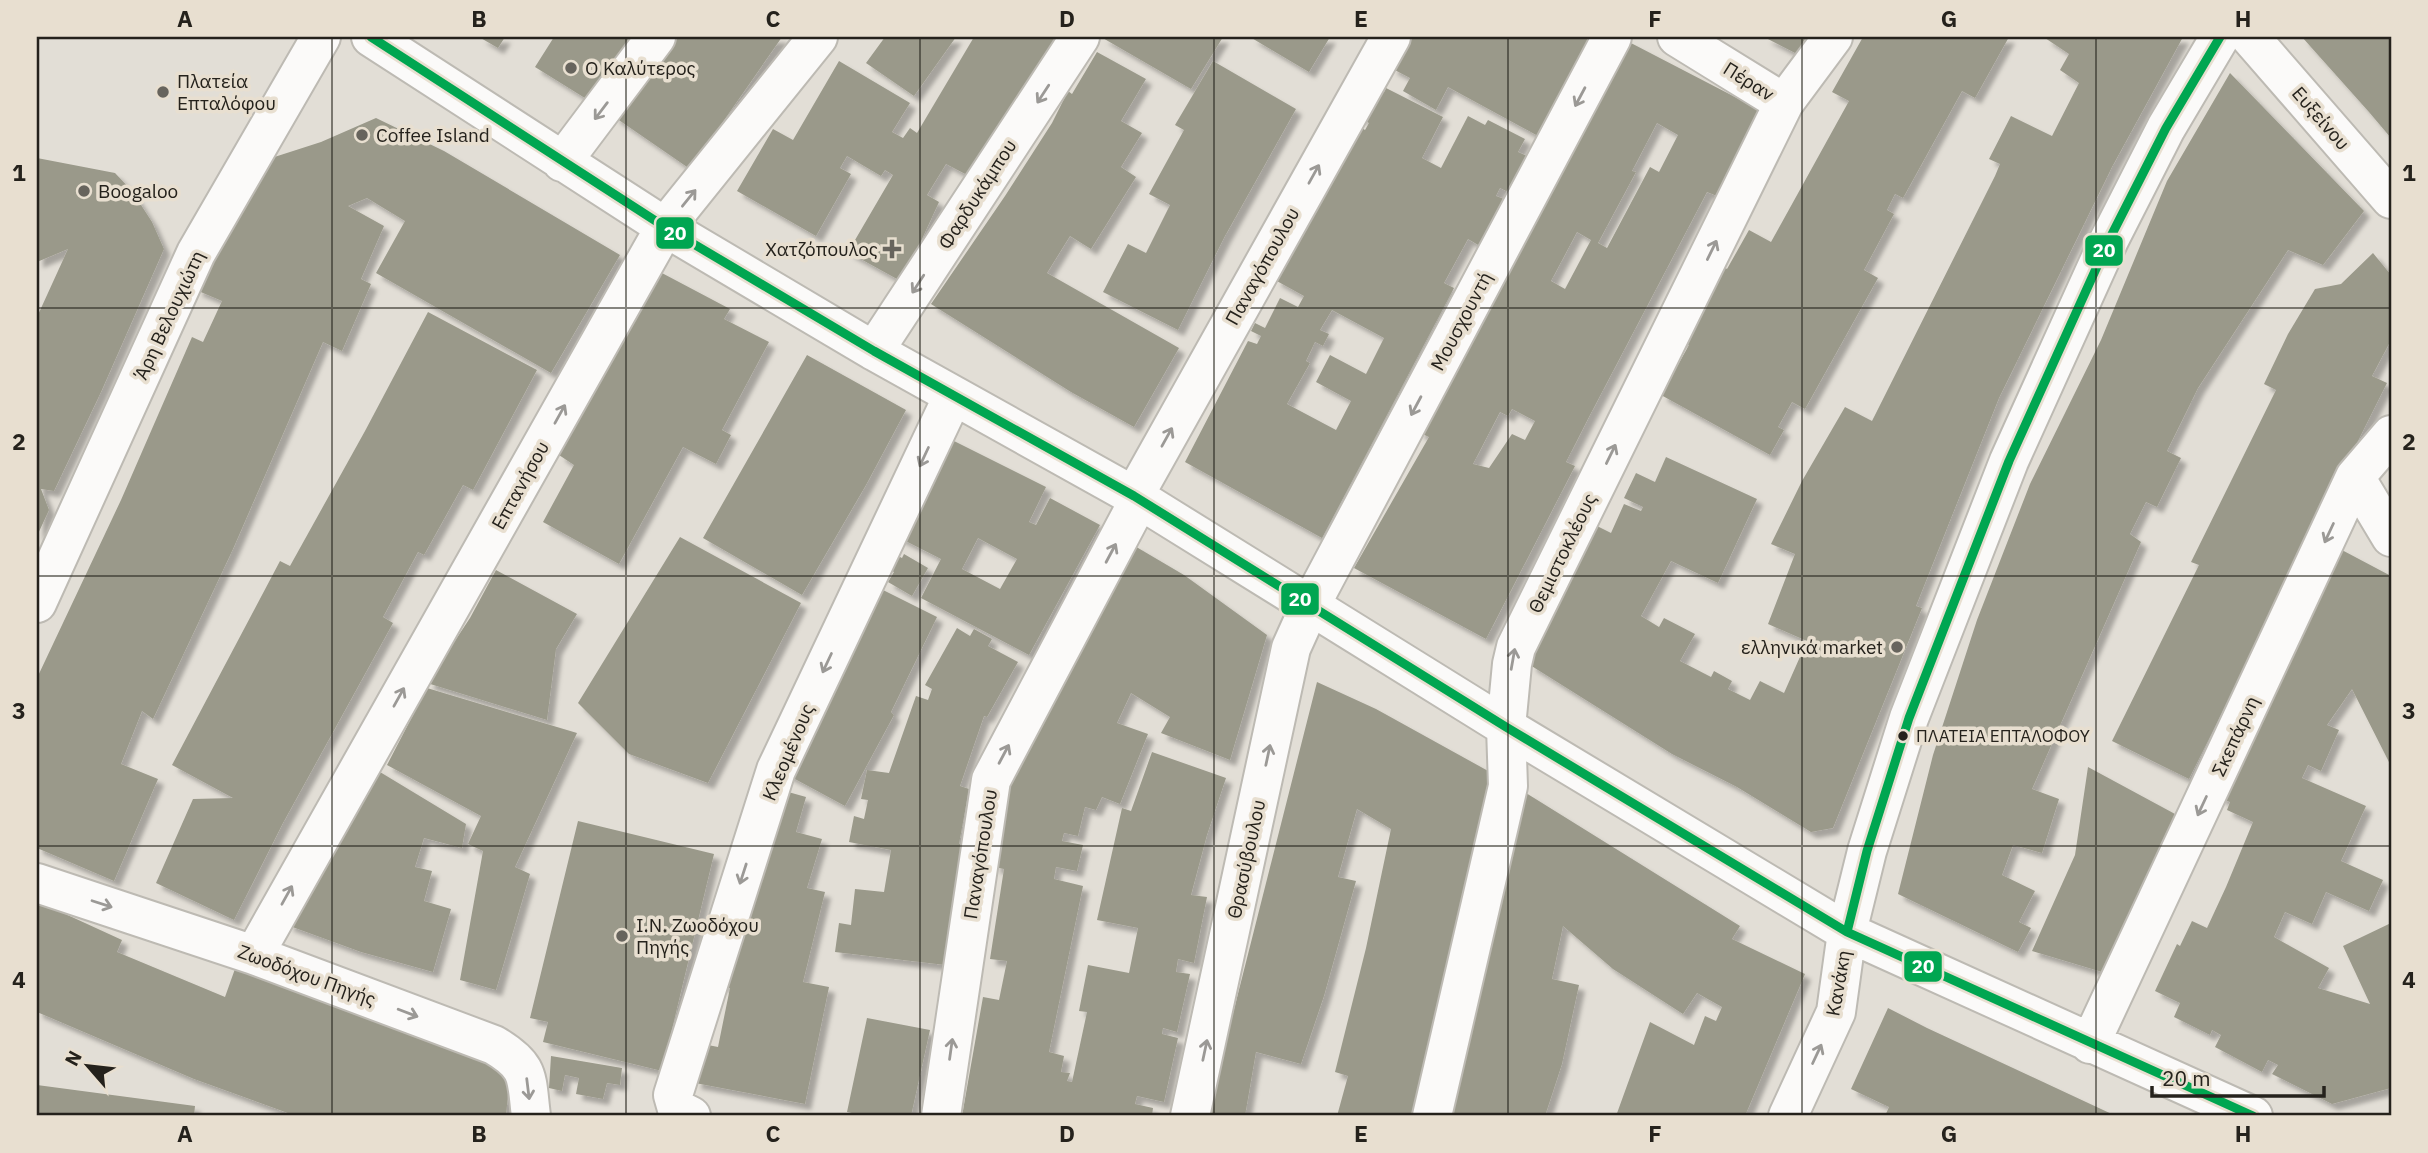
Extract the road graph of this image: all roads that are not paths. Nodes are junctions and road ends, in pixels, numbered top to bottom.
1 (321, 37) edge
2 (371, 37) edge
3 (656, 37) edge
4 (818, 37) edge
5 (1080, 37) edge
6 (1391, 37) edge
7 (1612, 37) edge
8 (1677, 37) edge
9 (1833, 37) edge
10 (2220, 37) edge
11 (2250, 37) edge
12 (1784, 103) junction
13 (562, 162) junction
14 (2391, 200) edge
15 (665, 227) junction
16 (874, 351) junction
17 (953, 396) junction
18 (2391, 435) edge
19 (2355, 477) junction
20 (1137, 498) junction
21 (2391, 537) edge
22 (37, 603) edge
23 (1310, 606) junction
24 (1506, 727) junction
25 (37, 883) edge
26 (1847, 932) junction
27 (254, 955) junction
28 (2090, 1044) junction
29 (676, 1114) edge
30 (531, 1116) edge
31 (941, 1116) edge
32 (1190, 1116) edge
33 (1432, 1116) edge
34 (1788, 1116) edge
35 (2253, 1116) edge

1 - 22 street, Άρη Βελουχιώτη
2 - 13 street
3 -> 13 street
15 -> 4 street, Επτανήσου
5 -> 16 street, Φαρδυκάμπου
20 -> 6 street, Παναγόπουλου
7 -> 23 street, Μουσχουντή
8 - 12 street, Πέραν
9 - 12 street, Θεμιστοκλέους
10 - 26 street, Κανάκη
11 - 14 street, Ευξείνου
24 -> 12 street, Θεμιστοκλέους
13 - 15 street
15 - 16 street
27 -> 15 street, Επτανήσου
16 - 17 street
17 - 20 street
17 -> 29 street, Κλεομένους
18 - 19 street, Σκεπάρνη
19 - 21 street
19 -> 28 street, Σκεπάρνη
20 - 23 street
31 -> 20 street, Παναγόπουλου
23 - 24 street
32 -> 23 street, Θρασύβουλου
24 - 26 street
24 - 33 street, Θεμιστοκλέους
25 -> 27 street, Ζωοδόχου Πηγής
26 - 28 street
34 -> 26 street, Κανάκη
27 -> 30 street, Ζωοδόχου Πηγής
28 - 35 street

